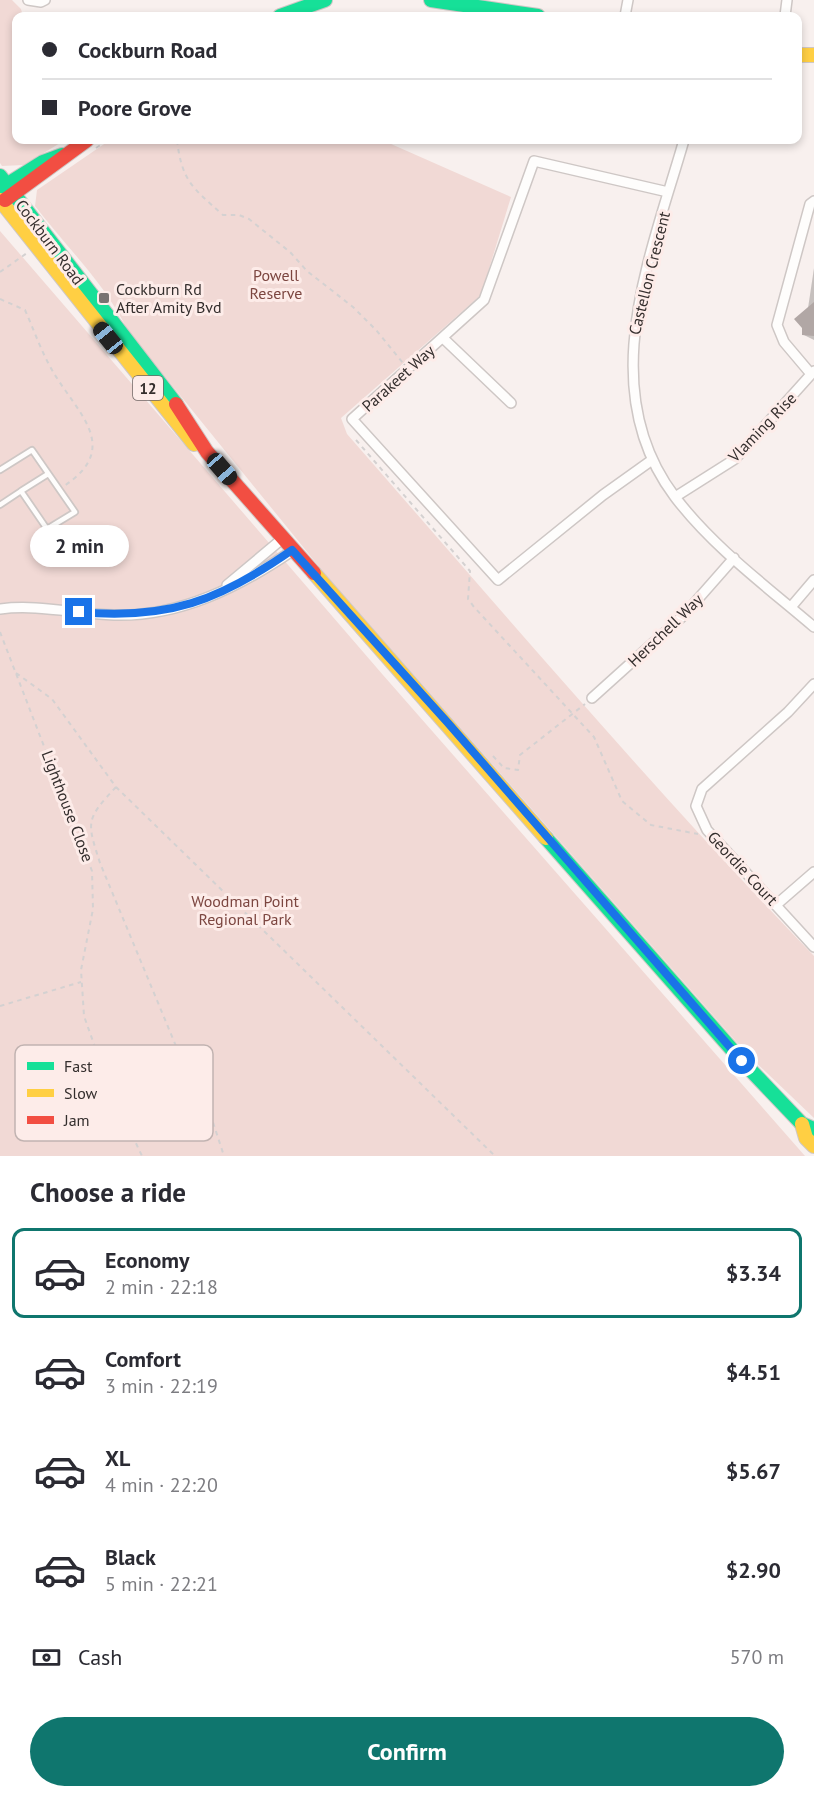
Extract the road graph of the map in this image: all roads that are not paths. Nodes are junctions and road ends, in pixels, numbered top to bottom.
1 (28, 0) edge
2 (45, 0) edge
3 (325, 0) edge
4 (431, 0) edge
5 (494, 5) edge
6 (291, 12) edge
7 (522, 12) edge
8 (81, 144) edge
9 (683, 144) edge
10 (4, 191) edge
11 (668, 192) junction
12 (814, 201) edge
13 (443, 338) junction
14 (813, 373) edge
15 (511, 403) dead end
16 (652, 460) junction
17 (0, 470) edge
18 (48, 474) junction
19 (21, 491) junction
20 (675, 497) junction
21 (0, 505) edge
22 (282, 539) junction
23 (292, 550) junction
24 (734, 558) junction
25 (814, 580) edge
26 (216, 593) junction
27 (791, 607) junction
28 (0, 609) edge
29 (814, 627) edge
30 (814, 684) edge
31 (592, 698) road end
32 (814, 872) edge
33 (776, 904) junction
34 (814, 947) edge
35 (808, 1127) edge
36 (814, 1146) edge

1 - 2 street
3 - 6 main road
4 - 5 main road
5 - 7 main road
8 - 10 main road
9 - 11 street, Castellon Crescent
10 - 22 main road, Cockburn Road / 12
11 - 13 street, Parakeet Way
11 - 16 street, Castellon Crescent
12 - 14 street
13 - 15 street
13 - 16 street, Parakeet Way
14 - 20 street, Vlaming Rise
16 - 20 street, Castellon Crescent
17 - 18 lane
18 - 19 lane
18 - 19 lane
19 - 21 lane
20 - 24 street, Castellon Crescent
22 - 23 main road, Cockburn Road / 12
22 - 26 street
23 - 26 street
23 - 35 main road, Cockburn Road / 12
24 - 27 street, Castellon Crescent
24 - 31 street, Herschell Way
25 - 27 street
26 - 28 street
27 - 29 street, Castellon Crescent
30 - 33 street, Geordie Court
32 - 33 street
33 - 34 street, Geordie Court
35 - 36 main road, Cockburn Road / 12

